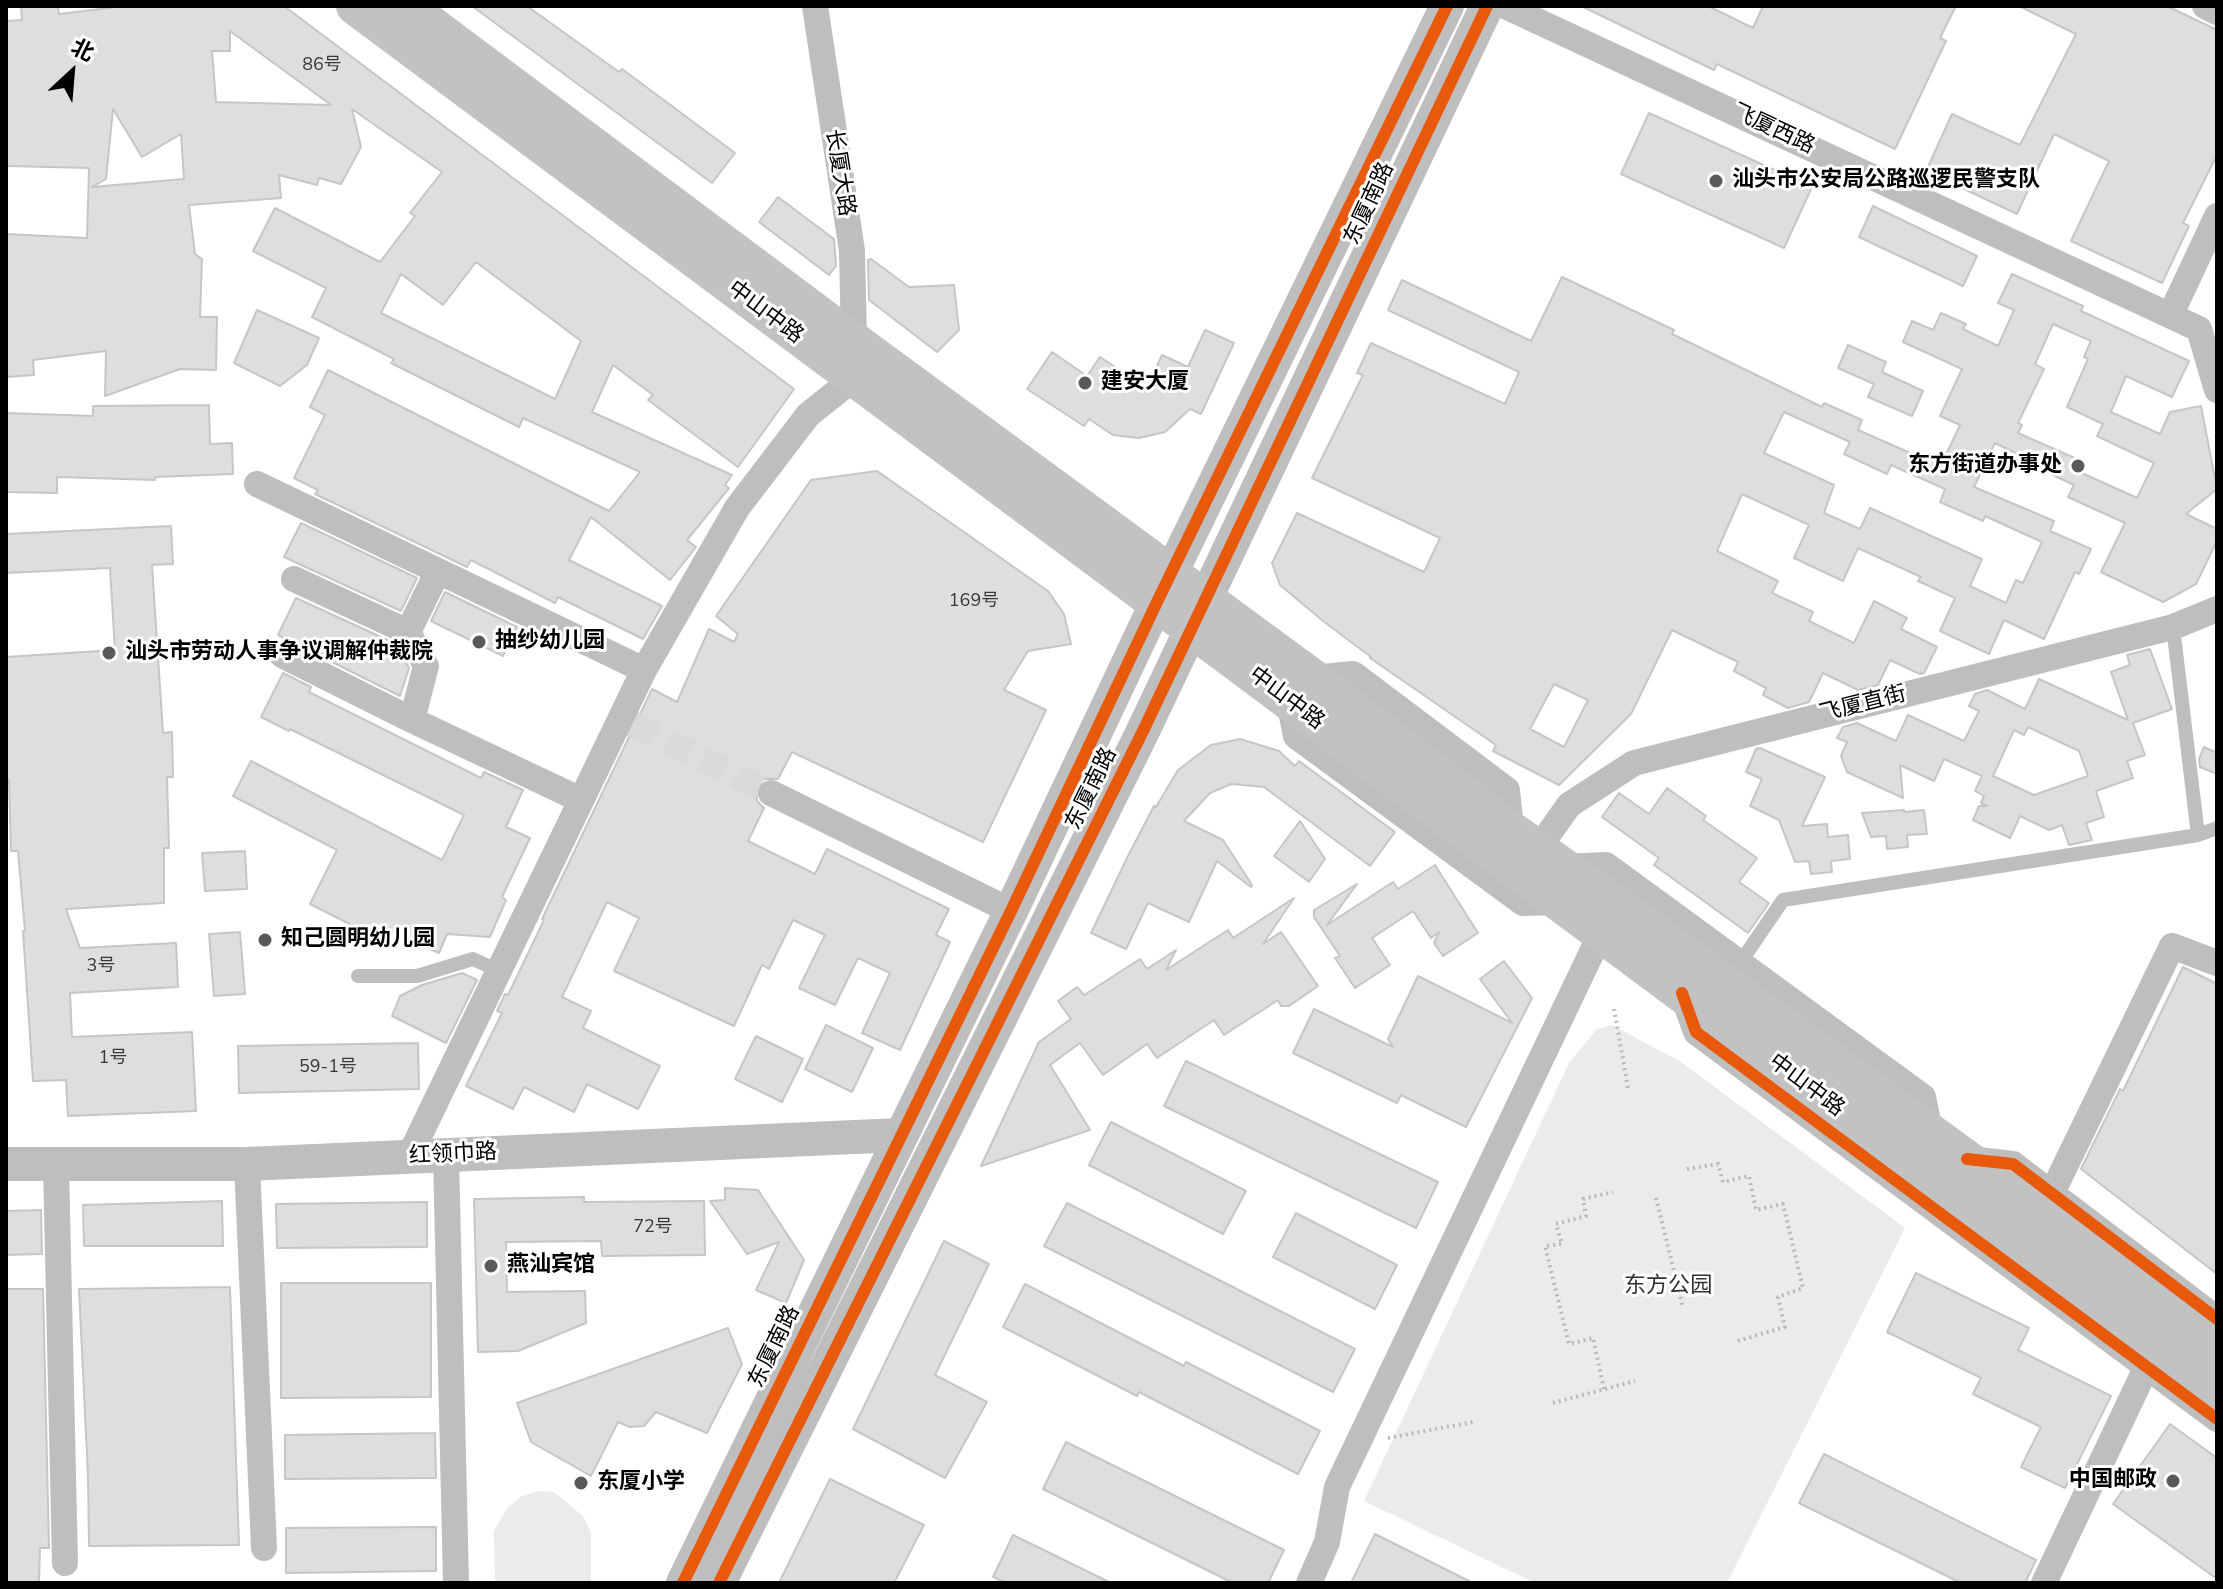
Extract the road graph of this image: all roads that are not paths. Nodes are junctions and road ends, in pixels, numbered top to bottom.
1 (355, 6) edge
2 (406, 6) edge
3 (815, 6) edge
4 (1447, 6) edge
5 (1487, 6) edge
6 (1505, 6) edge
7 (2205, 6) edge
8 (2217, 12) edge
9 (2217, 216) edge
10 (2171, 314) junction
11 (854, 341) junction
12 (853, 379) junction
13 (2217, 390) edge
14 (257, 484) dead end
15 (438, 571) junction
16 (294, 579) dead end
17 (1164, 588) junction
18 (2217, 609) edge
19 (1198, 614) junction
20 (2173, 627) junction
21 (408, 632) junction
22 (282, 655) dead end
23 (644, 670) junction
24 (1301, 689) junction
25 (412, 720) junction
26 (771, 793) tunnel mouth
27 (581, 800) junction
28 (2217, 828) edge
29 (2198, 835) junction
30 (1543, 862) junction
31 (1011, 911) junction
32 (1601, 933) junction
33 (1740, 963) junction
34 (2217, 963) edge
35 (499, 971) junction
36 (358, 976) dead end
37 (1682, 993) junction
38 (1930, 1132) junction
39 (900, 1135) junction
40 (446, 1156) junction
41 (409, 1157) junction
42 (1967, 1159) junction
43 (6, 1164) edge
44 (247, 1164) junction
45 (56, 1166) junction
46 (2052, 1193) junction
47 (1923, 1201) junction
48 (1970, 1208) junction
49 (2207, 1322) edge
50 (2092, 1326) junction
51 (2133, 1329) junction
52 (2217, 1348) edge
53 (2147, 1366) junction
54 (2217, 1392) edge
55 (2217, 1419) edge
56 (264, 1548) dead end
57 (65, 1563) dead end
58 (456, 1583) edge
59 (683, 1583) edge
60 (719, 1583) edge
61 (1309, 1583) edge
62 (2044, 1583) edge

1 - 12 main road, 中山中路
2 - 11 main road, 中山中路
3 - 11 street, 长厦大路
4 - 17 street, 东厦南路
5 - 19 street, 东厦南路
6 - 10 street, 飞厦西路
7 - 8 street
9 - 10 street
10 - 13 street, 飞厦西路
11 - 17 main road, 中山中路
12 - 17 main road, 中山中路
12 - 23 street
14 - 15 street
15 - 21 street
15 - 23 street
16 - 21 street
17 - 19 main road, 中山中路
17 - 31 street, 东厦南路
18 - 20 street, 飞厦直街
19 - 24 main road, 中山中路
19 - 60 street, 东厦南路
20 - 29 lane
20 - 30 street, 飞厦直街
21 - 25 street
22 - 25 street
23 - 27 street
24 - 30 main road, 中山中路
24 - 30 main road, 中山中路
25 - 27 street
26 - 31 street
27 - 35 street
28 - 29 lane
29 - 33 lane
30 - 32 main road, 中山中路
30 - 33 street
30 - 38 main road, 中山中路
31 - 39 street, 东厦南路
32 - 37 main road, 中山中路
32 - 61 street
33 - 38 street
34 - 46 street
35 - 36 lane
35 - 41 street
37 - 47 street
37 - 48 main road, 中山中路
38 - 42 main road, 中山中路
39 - 40 street, 红领巾路
39 - 59 street, 东厦南路
40 - 41 street, 红领巾路
40 - 58 street
41 - 44 street, 红领巾路
42 - 46 street
42 - 49 main road, 中山中路
43 - 45 street, 红领巾路
44 - 45 street, 红领巾路
44 - 56 street
45 - 57 street
46 - 49 street
47 - 48 street
47 - 50 street
48 - 51 main road, 中山中路
49 - 52 main road, 中山中路
50 - 51 street
50 - 53 street
51 - 54 main road, 中山中路
53 - 55 street
53 - 62 street

